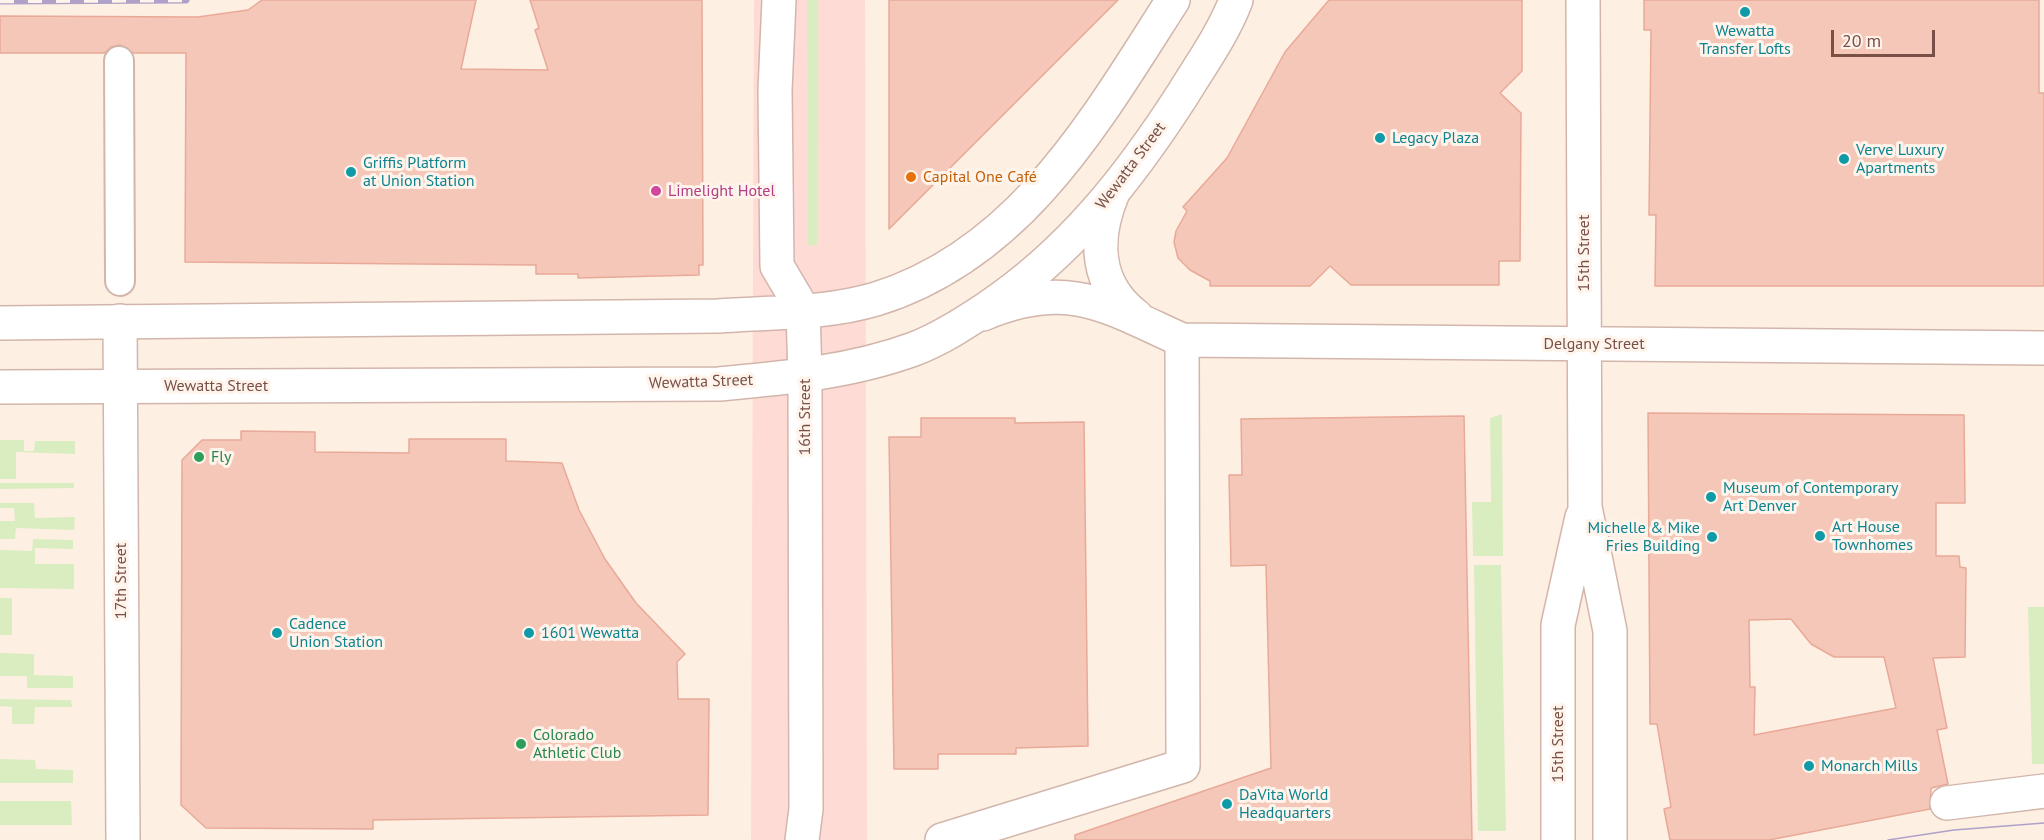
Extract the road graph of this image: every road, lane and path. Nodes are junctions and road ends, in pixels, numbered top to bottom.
1 (779, 0) edge
2 (1173, 0) edge
3 (1236, 0) edge
4 (1583, 0) edge
5 (118, 61) dead end
6 (1112, 195) junction
7 (120, 281) dead end
8 (803, 310) junction
9 (973, 318) junction
10 (120, 321) junction
11 (0, 323) edge
12 (1147, 325) junction
13 (1182, 340) junction
14 (1584, 344) junction
15 (2044, 348) edge
16 (805, 375) junction
17 (0, 387) edge
18 (120, 387) junction
19 (1584, 507) junction
20 (2044, 791) edge
21 (1947, 803) dead end
22 (123, 840) edge
23 (802, 840) edge
24 (942, 840) edge
25 (1558, 840) edge
26 (1610, 840) edge

1 - 8 street, 16th Street
2 - 8 street
3 - 6 street, Wewatta Street
4 - 14 street, 15th Street
5 - 7 street
6 - 9 street, Wewatta Street
6 - 12 street, Delgany Street
8 - 10 street
8 - 16 street, 16th Street
9 - 12 street, Delgany Street
9 - 16 street, Wewatta Street
10 - 11 street
10 - 18 street, 17th Street
12 - 13 street, Delgany Street
13 - 14 street, Delgany Street
13 - 24 street
14 - 15 street, Delgany Street
14 - 19 street, 15th Street
16 - 18 street, Wewatta Street
16 - 23 street, 16th Street
17 - 18 street, Wewatta Street
18 - 22 street, 17th Street
19 - 25 street, 15th Street
19 - 26 street, 15th Street
20 - 21 street

